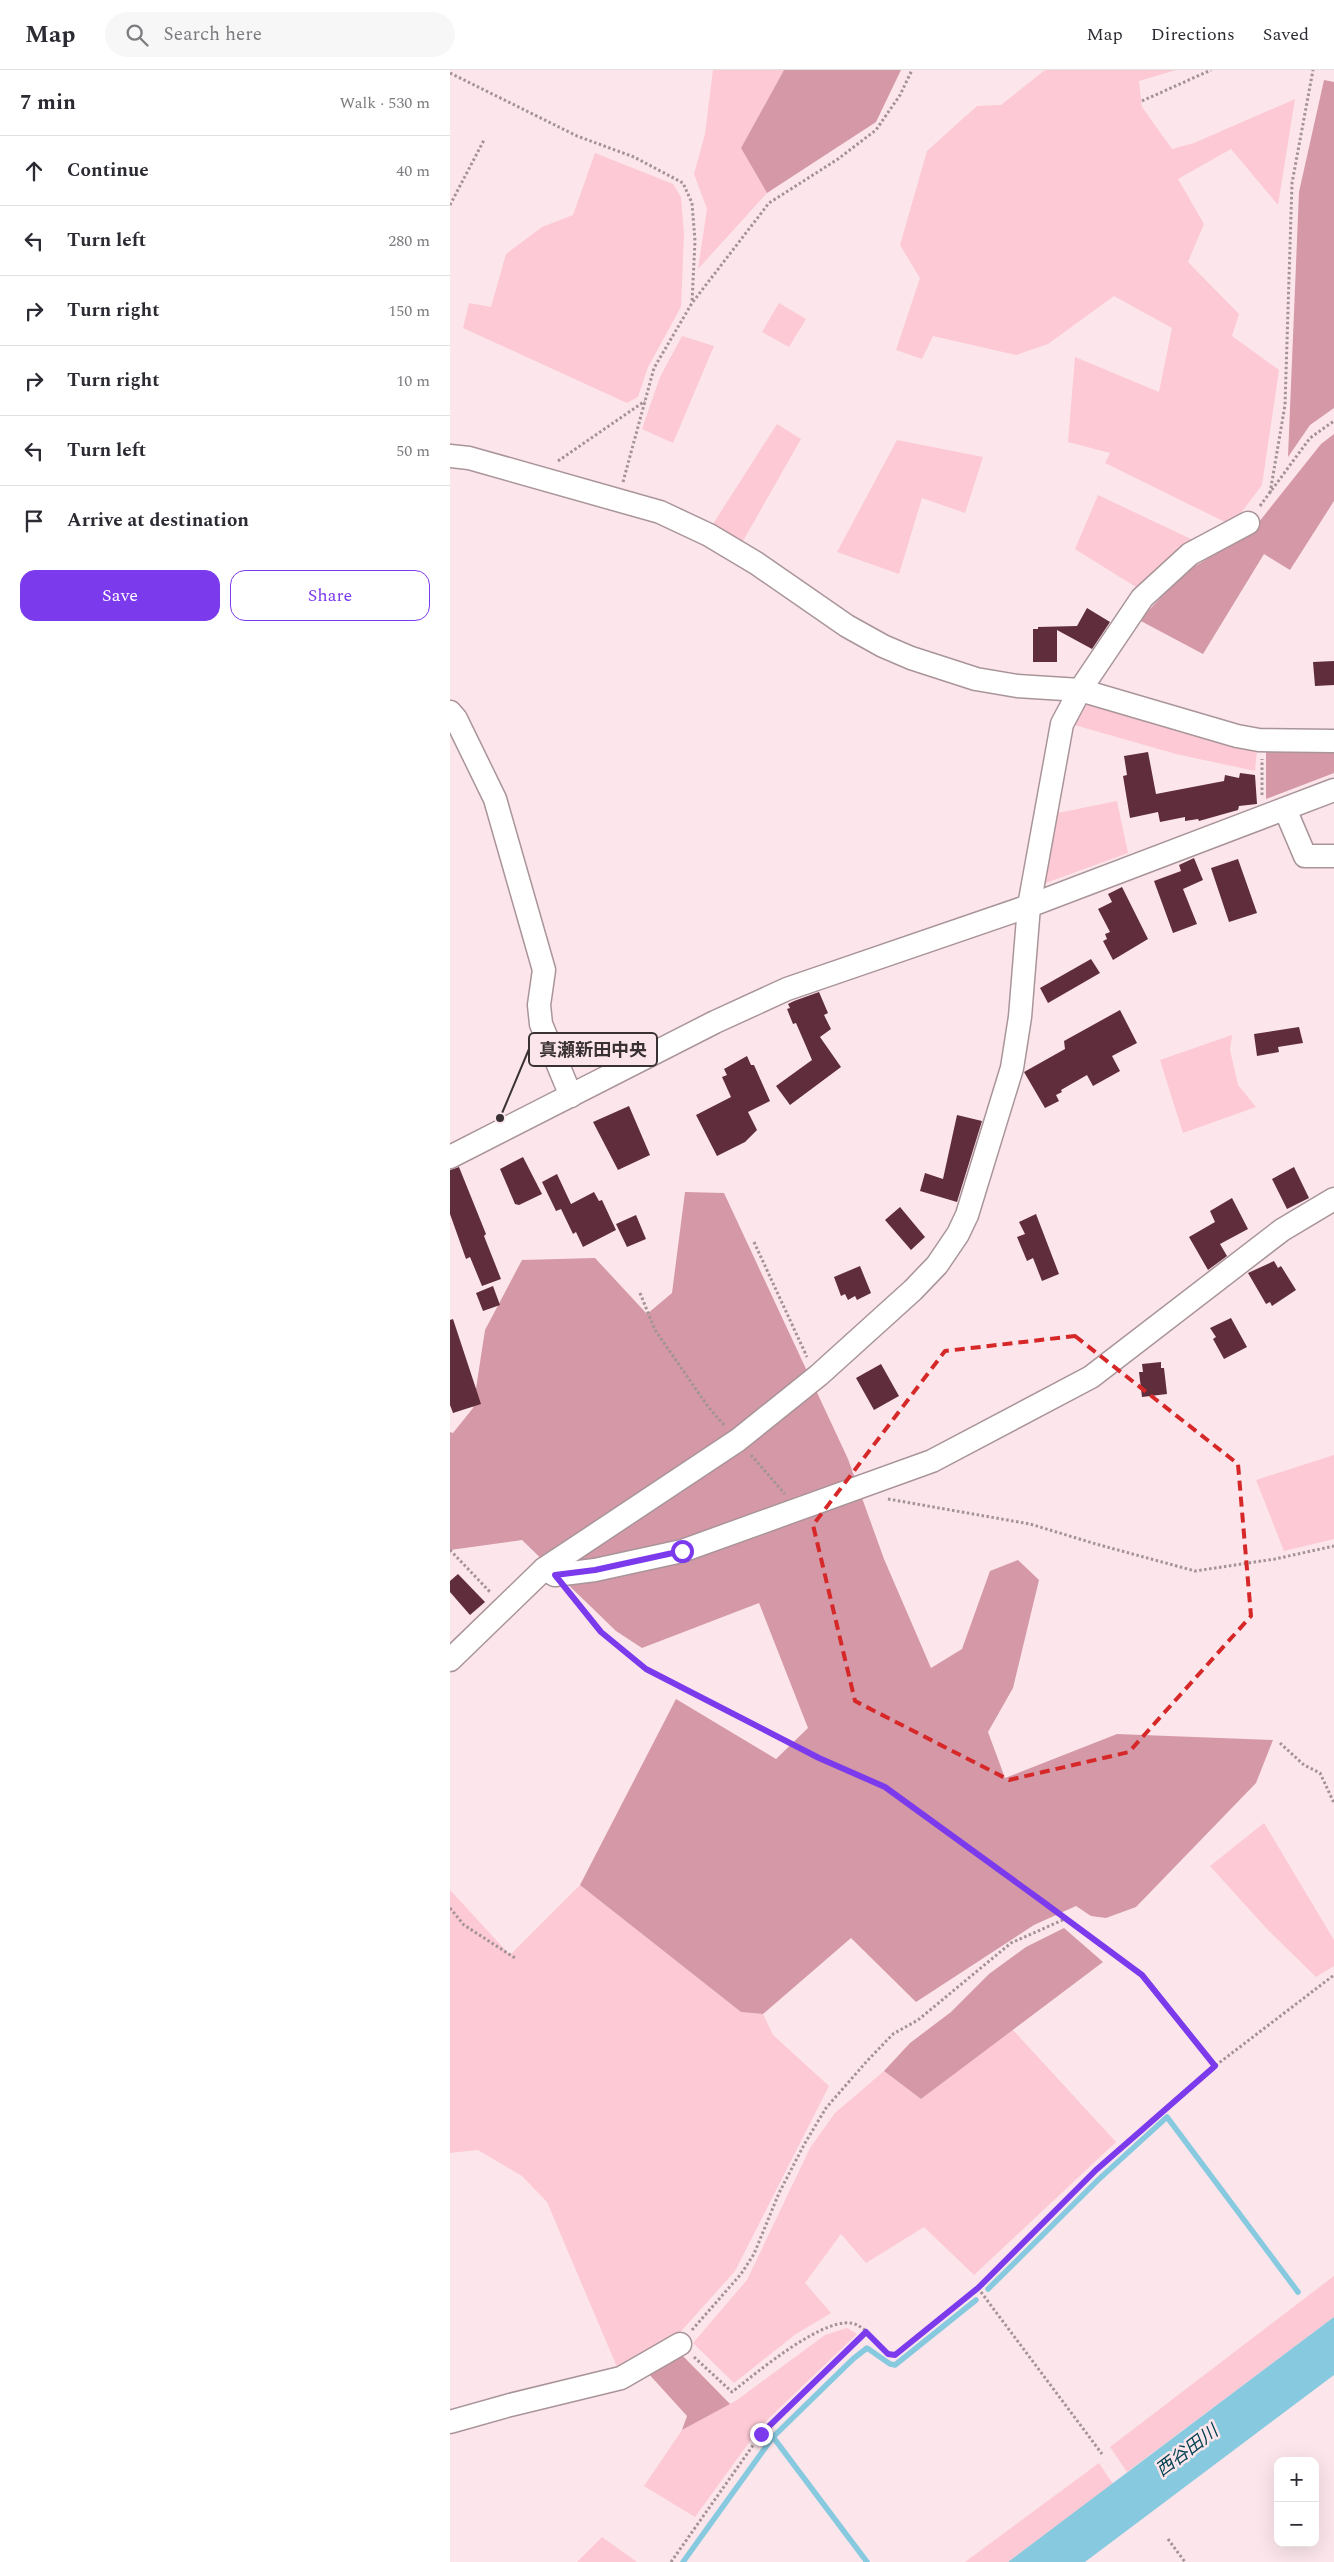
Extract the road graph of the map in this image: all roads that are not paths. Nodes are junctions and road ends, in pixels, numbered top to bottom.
1 (450, 456) edge
2 (1248, 523) road end
3 (1080, 690) junction
4 (450, 712) edge
5 (1334, 742) edge
6 (1334, 790) edge
7 (1285, 809) junction
8 (1334, 856) edge
9 (1029, 906) junction
10 (571, 1096) junction
11 (450, 1157) edge
12 (1334, 1199) edge
13 (550, 1572) junction
14 (450, 1660) edge
15 (680, 2344) road end
16 (450, 2422) edge

1 - 3 street
2 - 3 street
3 - 5 street
3 - 9 street
4 - 10 street
6 - 7 street
7 - 8 street
7 - 9 street
9 - 10 street
9 - 13 street
10 - 11 street
12 - 13 street
13 - 14 street
15 - 16 street

